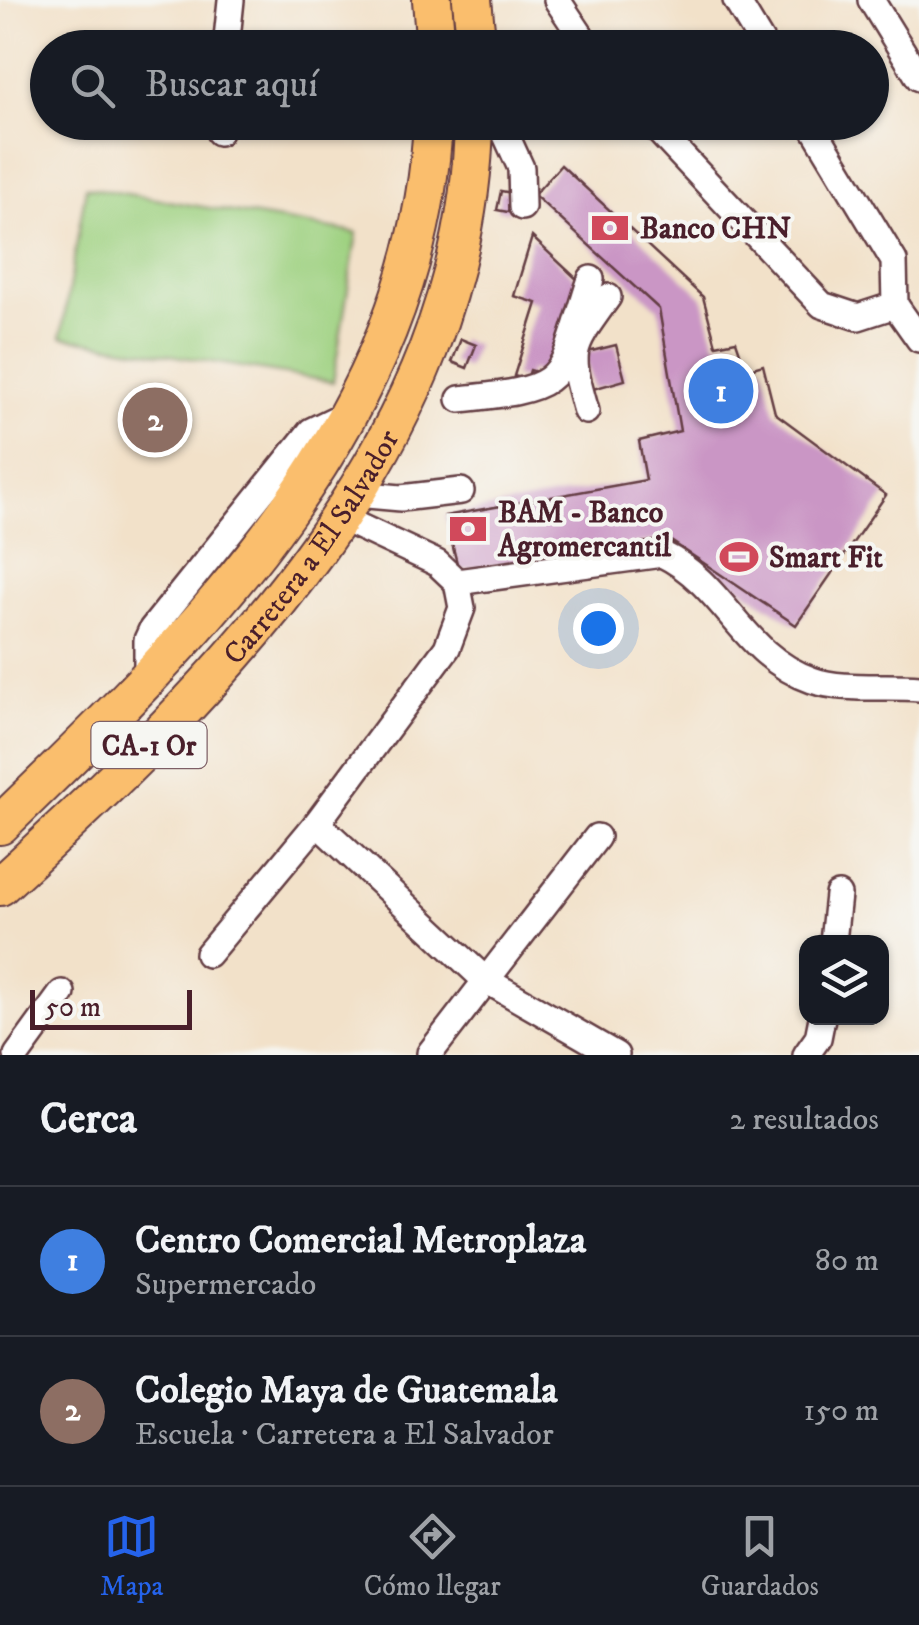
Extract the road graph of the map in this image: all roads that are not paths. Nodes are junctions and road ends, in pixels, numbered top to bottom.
1 (230, 0) edge
2 (432, 0) edge
3 (474, 0) edge
4 (557, 0) edge
5 (736, 0) edge
6 (870, 0) edge
7 (228, 30) edge
8 (434, 30) edge
9 (476, 30) edge
10 (577, 30) edge
11 (754, 30) edge
12 (889, 30) edge
13 (889, 30) edge
14 (919, 78) edge
15 (431, 140) edge
16 (473, 140) edge
17 (508, 140) edge
18 (667, 140) edge
19 (821, 140) edge
20 (522, 207) dead end
21 (895, 305) junction
22 (919, 340) edge
23 (460, 399) dead end
24 (586, 410) dead end
25 (351, 412) junction
26 (460, 491) dead end
27 (348, 506) junction
28 (279, 562) junction
29 (457, 582) junction
30 (147, 684) junction
31 (919, 688) edge
32 (317, 823) junction
33 (0, 824) edge
34 (597, 837) dead end
35 (0, 886) edge
36 (838, 895) dead end
37 (834, 935) edge
38 (208, 954) dead end
39 (484, 979) junction
40 (62, 994) dead end
41 (821, 1025) edge
42 (430, 1052) dead end
43 (17, 1055) edge
44 (616, 1055) edge
45 (806, 1055) edge

1 - 7 street
2 - 8 highway
3 - 9 highway
4 - 10 street
5 - 11 street
6 - 12 street
13 - 14 street
15 - 25 highway, Carretera a El Salvador / CA-1 Or
16 - 27 highway, Carretera a El Salvador / CA-1 Or
17 - 20 street
18 - 21 street
19 - 21 street
21 - 22 street
23 - 24 street
25 - 28 highway, Carretera a El Salvador / CA-1 Or
25 - 30 street
26 - 27 street
27 - 28 highway, Carretera a El Salvador / CA-1 Or
27 - 29 street
28 - 30 highway, Carretera a El Salvador / CA-1 Or
28 - 35 highway, Carretera a El Salvador / CA-1 Or
29 - 31 street
29 - 32 street
30 - 33 highway, Carretera a El Salvador / CA-1 Or
32 - 38 street
32 - 39 street
34 - 39 street
36 - 37 street
39 - 42 street
39 - 44 street
40 - 43 street
41 - 45 street

